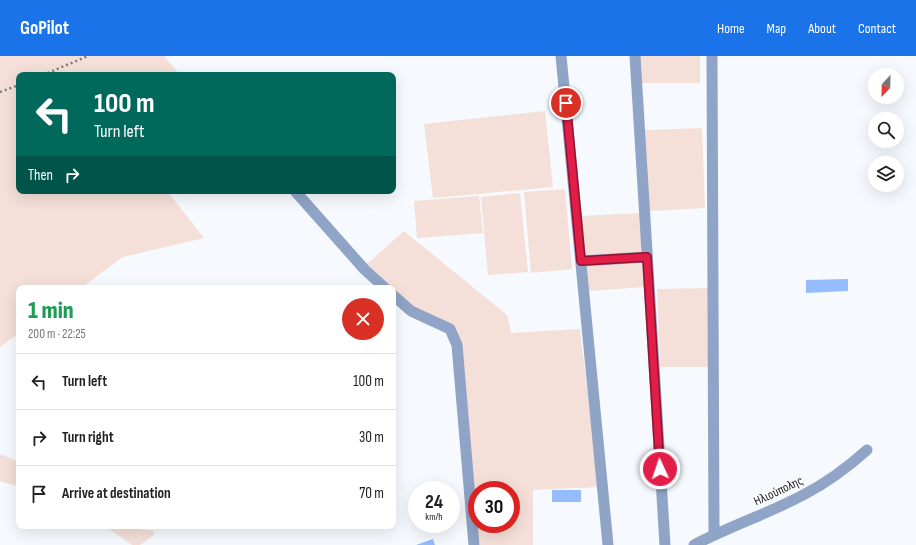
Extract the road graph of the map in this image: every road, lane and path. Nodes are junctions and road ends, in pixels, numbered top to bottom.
1 (88, 56) edge
2 (561, 56) edge
3 (635, 56) edge
4 (712, 56) edge
5 (50, 72) edge
6 (16, 86) edge
7 (0, 92) edge
8 (298, 194) edge
9 (647, 257) junction
10 (581, 261) junction
11 (382, 285) edge
12 (396, 298) edge
13 (868, 450) dead end
14 (714, 535) junction
15 (474, 545) edge
16 (608, 545) edge
17 (665, 545) edge
18 (694, 545) edge

1 - 5 path
2 - 10 street
3 - 9 street
4 - 14 street
6 - 7 path
8 - 11 street
9 - 10 street
9 - 17 street
10 - 16 street
12 - 15 street
13 - 14 street, Ηλιούπολης
14 - 18 street, Ηλιούπολης

